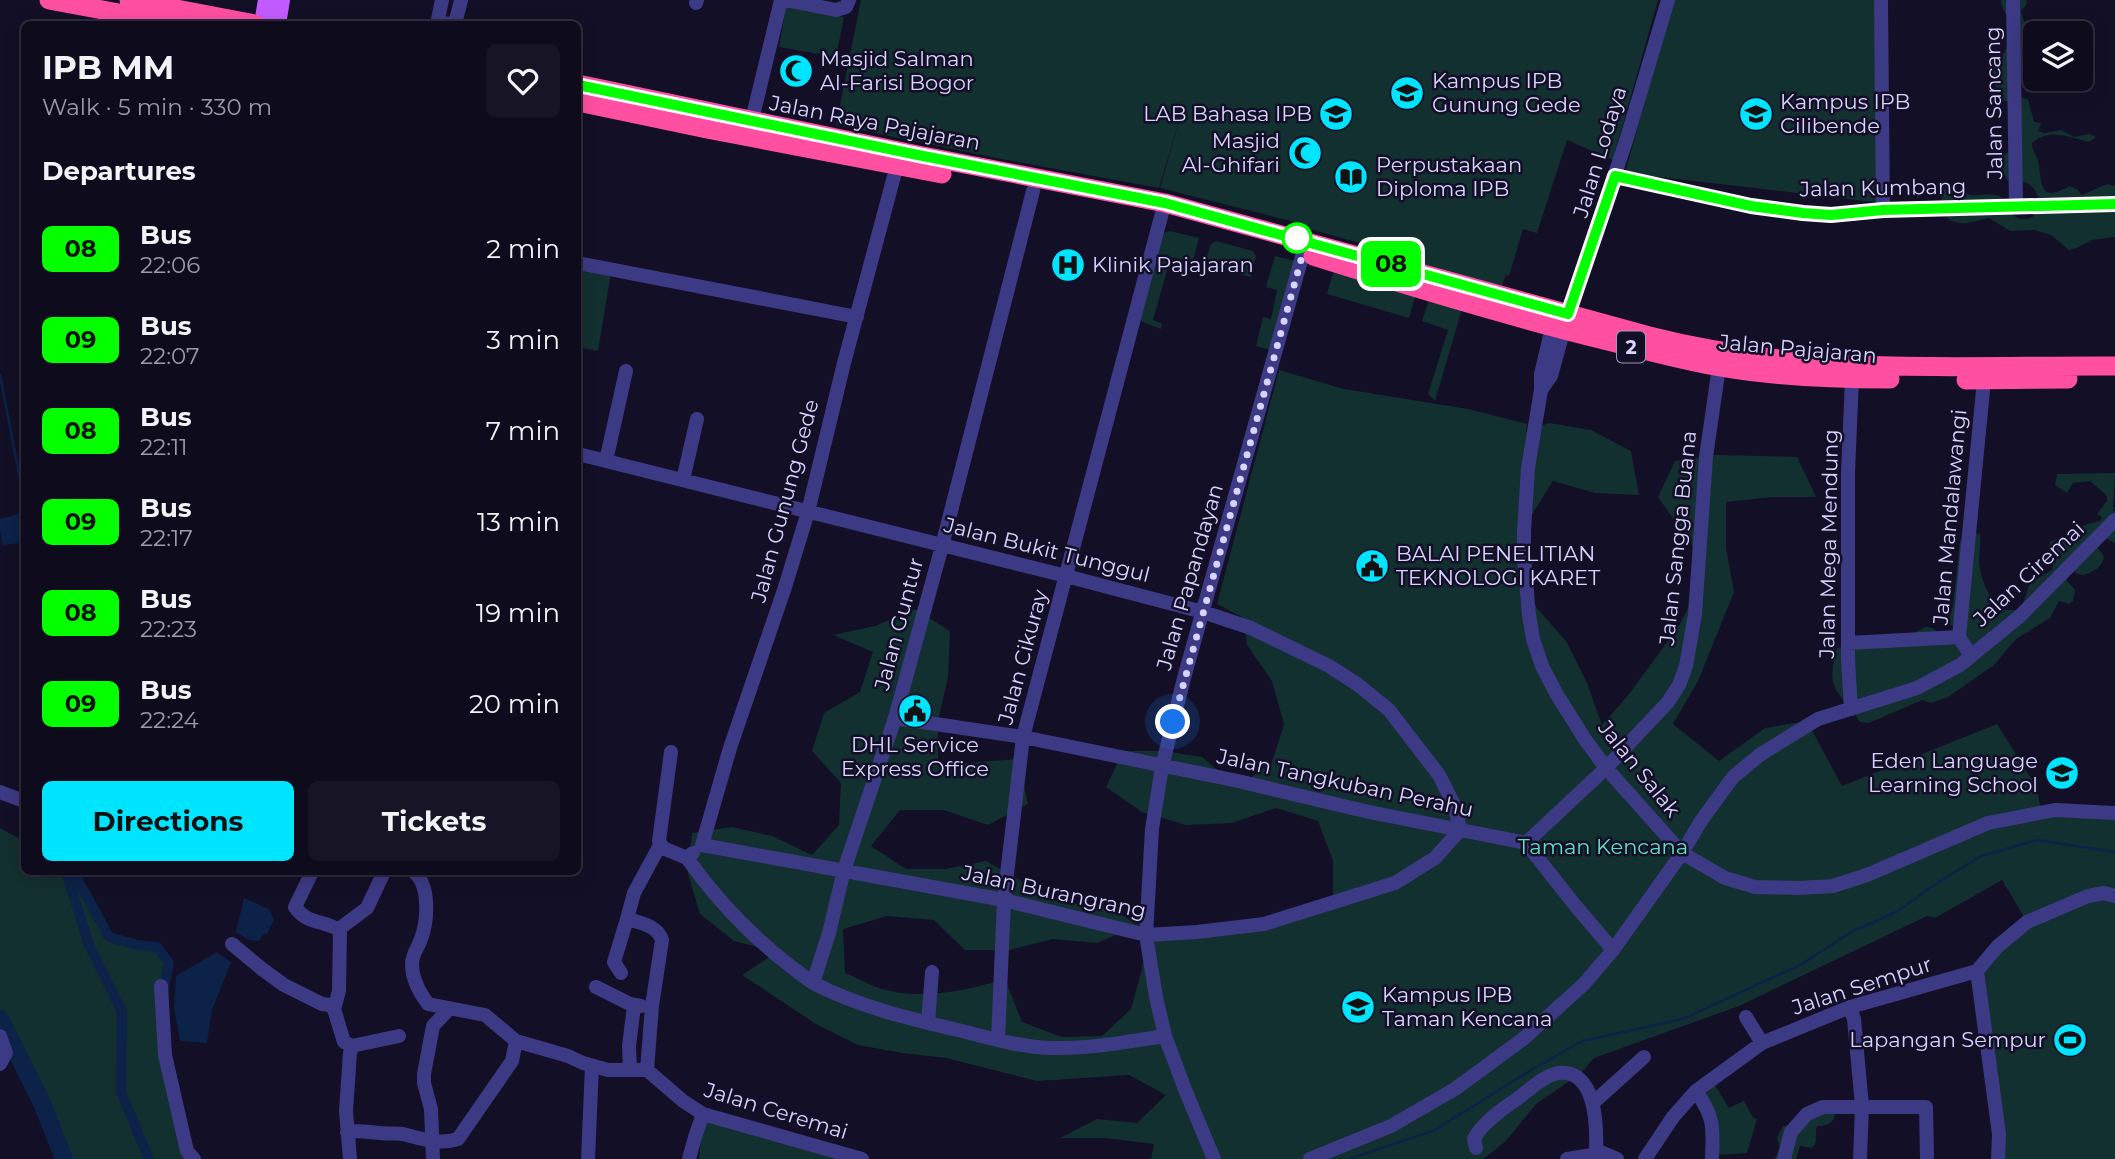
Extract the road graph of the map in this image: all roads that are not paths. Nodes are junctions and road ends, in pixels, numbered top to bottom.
1 (49, 0) edge
2 (129, 0) edge
3 (267, 0) edge
4 (281, 0) edge
5 (442, 0) edge
6 (461, 0) edge
7 (783, 0) edge
8 (849, 0) edge
9 (1668, 0) edge
10 (1881, 0) edge
11 (2013, 0) edge
12 (161, 21) edge
13 (239, 21) edge
14 (264, 21) edge
15 (278, 21) edge
16 (438, 21) edge
17 (456, 21) edge
18 (581, 86) edge
19 (581, 102) edge
20 (750, 129) junction
21 (897, 165) junction
22 (1615, 176) junction
23 (1033, 191) junction
24 (2115, 204) edge
25 (2016, 206) junction
26 (1164, 208) junction
27 (1883, 210) junction
28 (1303, 253) junction
29 (581, 264) edge
30 (857, 317) junction
31 (1560, 321) junction
32 (2115, 366) edge
33 (1719, 367) junction
34 (626, 371) dead end
35 (1852, 379) junction
36 (2115, 379) edge
37 (1984, 380) junction
38 (696, 419) dead end
39 (581, 455) edge
40 (606, 461) junction
41 (581, 465) edge
42 (683, 480) junction
43 (704, 486) junction
44 (808, 512) junction
45 (2115, 520) edge
46 (942, 546) junction
47 (1066, 576) junction
48 (1203, 612) junction
49 (1959, 637) junction
50 (1848, 643) junction
51 (1971, 656) junction
52 (1851, 709) junction
53 (895, 718) junction
54 (1023, 737) junction
55 (671, 752) dead end
56 (1162, 767) junction
57 (1606, 768) junction
58 (0, 792) edge
59 (21, 800) edge
60 (2115, 813) edge
61 (1460, 830) junction
62 (1526, 843) junction
63 (660, 845) junction
64 (702, 845) junction
65 (1682, 853) junction
66 (687, 858) junction
67 (844, 870) junction
68 (311, 875) edge
69 (383, 875) edge
70 (419, 875) edge
71 (2114, 881) edge
72 (2109, 894) edge
73 (1004, 900) junction
74 (626, 919) junction
75 (339, 929) junction
76 (1146, 935) junction
77 (232, 944) dead end
78 (1613, 950) junction
79 (1977, 971) junction
80 (932, 972) dead end
81 (621, 973) dead end
82 (813, 983) junction
83 (162, 986) dead end
84 (596, 988) dead end
85 (634, 1006) junction
86 (653, 1006) junction
87 (1850, 1007) junction
88 (334, 1009) junction
89 (449, 1009) junction
90 (1746, 1017) dead end
91 (928, 1023) junction
92 (0, 1036) edge
93 (399, 1036) dead end
94 (1166, 1036) junction
95 (998, 1040) junction
96 (516, 1041) junction
97 (1762, 1043) junction
98 (352, 1046) junction
99 (1644, 1057) dead end
100 (0, 1064) edge
101 (592, 1066) junction
102 (630, 1070) junction
103 (647, 1070) junction
104 (1696, 1091) junction
105 (1594, 1102) junction
106 (1862, 1106) junction
107 (703, 1114) junction
108 (347, 1132) junction
109 (432, 1141) junction
110 (1596, 1150) junction
111 (1480, 1154) edge
112 (194, 1159) edge
113 (350, 1159) edge
114 (433, 1159) edge
115 (588, 1159) edge
116 (689, 1159) edge
117 (862, 1159) edge
118 (1214, 1159) edge
119 (1310, 1159) edge
120 (1567, 1159) edge
121 (1617, 1159) edge
122 (1645, 1159) edge
123 (1712, 1159) edge
124 (1784, 1159) edge
125 (1860, 1159) edge
126 (1927, 1159) edge
127 (1998, 1159) edge

1 - 12 highway
2 - 13 highway
3 - 14 main road
4 - 15 main road
5 - 16 street
6 - 17 street
7 - 8 street
7 - 20 street
9 - 22 street, Jalan Lodaya
10 - 27 street
11 - 25 street, Jalan Sancang
18 - 20 highway, Jalan Raya Pajajaran / 2
19 - 20 highway, Jalan Raya Pajajaran / 2
20 - 21 highway, Jalan Raya Pajajaran / 2
20 - 26 highway, Jalan Raya Pajajaran / 2
21 - 23 highway, Jalan Raya Pajajaran / 2
21 - 30 street, Jalan Gunung Gede
22 - 27 street, Jalan Kumbang
22 - 31 street, Jalan Lodaya
23 - 26 highway, Jalan Raya Pajajaran / 2
23 - 46 street, Jalan Guntur
24 - 25 street, Jalan Kumbang
25 - 27 street, Jalan Kumbang
26 - 28 highway, Jalan Pajajaran / 2
26 - 31 highway, Jalan Pajajaran / 2
26 - 47 street, Jalan Cikuray
28 - 31 highway, Jalan Pajajaran / 2
28 - 48 street, Jalan Papandayan
29 - 30 street
30 - 44 street, Jalan Gunung Gede
31 - 32 highway, Jalan Pajajaran / 2
31 - 33 highway, Jalan Pajajaran / 2
31 - 57 street, Jalan Salak
33 - 35 highway, Jalan Pajajaran / 2
33 - 57 street, Jalan Sangga Buana
34 - 40 street
35 - 37 highway, Jalan Pajajaran / 2
35 - 50 street, Jalan Mega Mendung
36 - 37 highway, Jalan Pajajaran / 2
37 - 49 street, Jalan Mandalawangi
38 - 42 street
39 - 40 street, Jalan Bukit Tunggul
40 - 42 street, Jalan Bukit Tunggul
41 - 43 street
42 - 43 street, Jalan Bukit Tunggul
43 - 44 street, Jalan Bukit Tunggul
44 - 46 street, Jalan Bukit Tunggul
44 - 64 street, Jalan Gunung Gede
45 - 51 street, Jalan Ciremai
46 - 47 street, Jalan Bukit Tunggul
46 - 53 street, Jalan Guntur
47 - 48 street, Jalan Bukit Tunggul
47 - 54 street, Jalan Cikuray
48 - 56 street, Jalan Papandayan
48 - 61 street, Jalan Bukit Tunggul
49 - 50 street
49 - 51 street, Jalan Mandalawangi
50 - 52 street, Jalan Mega Mendung
51 - 52 street, Jalan Ciremai
52 - 65 street, Jalan Ciremai
53 - 54 street, Jalan Tangkuban Perahu
53 - 67 street, Jalan Guntur
54 - 56 street, Jalan Tangkuban Perahu
54 - 73 street, Jalan Cikuray
55 - 63 street
56 - 61 street, Jalan Tangkuban Perahu
56 - 76 street, Jalan Papandayan
57 - 62 street, Jalan Sangga Buana
57 - 65 street, Jalan Salak
58 - 59 street
60 - 65 street, Jalan Salak
61 - 62 street, Jalan Tangkuban Perahu
61 - 76 street, Jalan Burangrang
62 - 78 street
63 - 66 street
63 - 74 street
64 - 66 street
64 - 67 street, Jalan Burangrang
65 - 78 street
66 - 82 street
67 - 73 street, Jalan Burangrang
67 - 82 street, Jalan Guntur
68 - 75 street
69 - 75 street
70 - 89 street
71 - 72 street
72 - 79 street
73 - 76 street, Jalan Burangrang
73 - 95 street, Jalan Cikuray
74 - 81 street
74 - 86 street
75 - 88 street
76 - 94 street, Jalan Papandayan
77 - 88 street
78 - 119 street
79 - 87 street, Jalan Sempur
79 - 127 street
80 - 91 street
82 - 91 street
83 - 112 street
84 - 85 street
85 - 86 street
85 - 102 street
86 - 103 street
87 - 97 street, Jalan Sempur
87 - 106 street
88 - 98 street
89 - 96 street
89 - 109 street
90 - 97 street
91 - 95 street
92 - 100 street
93 - 98 street
94 - 95 street
94 - 118 street, Jalan Papandayan
96 - 101 street
96 - 109 street
97 - 104 street, Jalan Sempur
98 - 108 street
99 - 105 street
101 - 102 street
101 - 115 street
102 - 103 street
103 - 107 street, Jalan Ceremai
104 - 122 street, Jalan Sempur
104 - 123 street
105 - 110 street
105 - 111 street
106 - 124 street
106 - 125 street
106 - 126 street
107 - 116 street
107 - 117 street, Jalan Ceremai
108 - 109 street
108 - 113 street
109 - 114 street
110 - 120 street
110 - 121 street

